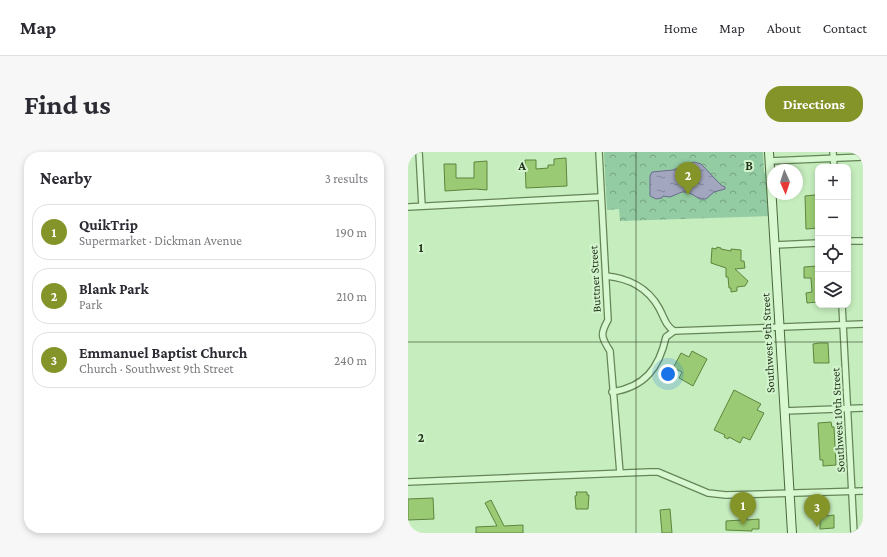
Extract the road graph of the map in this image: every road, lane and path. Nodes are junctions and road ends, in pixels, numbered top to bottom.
1 (419, 152) edge
2 (599, 152) edge
3 (769, 152) edge
4 (833, 152) edge
5 (863, 157) edge
6 (834, 159) junction
7 (770, 161) junction
8 (834, 164) edge
9 (601, 197) junction
10 (408, 206) edge
11 (422, 206) junction
12 (851, 241) edge
13 (863, 241) edge
14 (815, 243) edge
15 (774, 245) junction
16 (606, 276) junction
17 (842, 308) edge
18 (863, 324) edge
19 (843, 325) junction
20 (779, 328) junction
21 (674, 331) junction
22 (612, 392) junction
23 (848, 408) junction
24 (863, 408) edge
25 (784, 411) junction
26 (620, 473) junction
27 (408, 482) edge
28 (853, 491) junction
29 (863, 491) edge
30 (789, 493) junction
31 (792, 533) edge
32 (854, 533) edge

1 - 11 street
2 - 9 street, Buttner Street
3 - 7 main road, Southwest 9th Street
4 - 6 street
5 - 6 street
6 - 7 street
6 - 8 street
7 - 15 main road, Southwest 9th Street
9 - 11 street
9 - 16 street, Buttner Street
10 - 11 street
12 - 13 street
14 - 15 street
15 - 20 main road, Southwest 9th Street
16 - 21 street
16 - 22 street, Buttner Street
17 - 19 street, Southwest 10th Street
18 - 19 street
19 - 20 street
19 - 23 street, Southwest 10th Street
20 - 21 street
20 - 25 main road, Southwest 9th Street
21 - 22 street
22 - 26 street, Buttner Street
23 - 24 street
23 - 25 street
23 - 28 street, Southwest 10th Street
25 - 30 main road, Southwest 9th Street
26 - 27 street
26 - 30 street
28 - 29 street
28 - 30 street
28 - 32 street, Southwest 10th Street
30 - 31 main road, Southwest 9th Street

